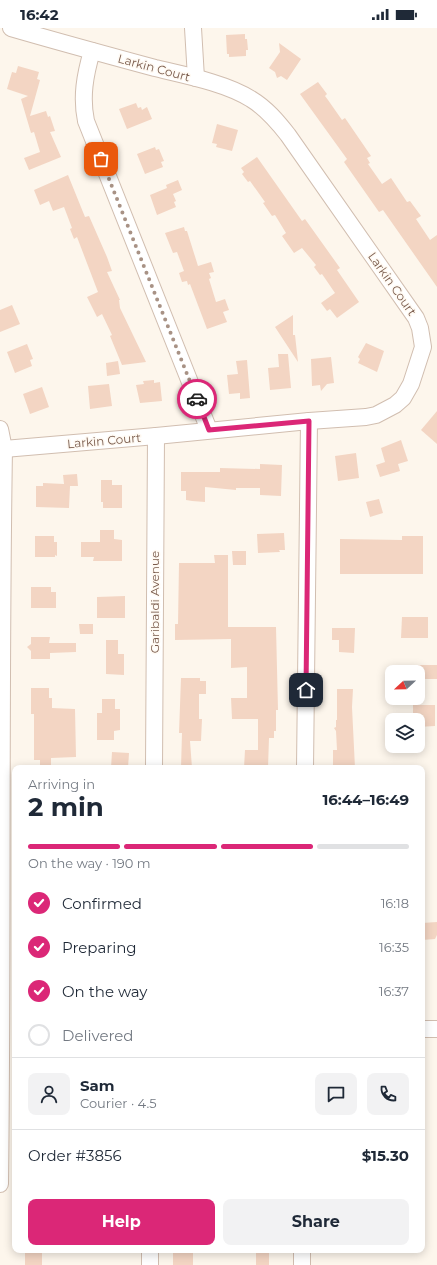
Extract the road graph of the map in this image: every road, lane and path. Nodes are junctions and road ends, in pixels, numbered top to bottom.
1 (11, 28) edge
2 (193, 28) edge
3 (92, 51) junction
4 (196, 78) junction
5 (309, 421) junction
6 (0, 429) edge
7 (209, 430) junction
8 (156, 436) junction
9 (4, 449) junction
10 (1, 575) edge
11 (154, 765) edge
12 (305, 765) edge
13 (6, 1026) edge
14 (425, 1029) edge
15 (437, 1029) edge
16 (0, 1184) edge
17 (150, 1253) edge
18 (302, 1253) edge
19 (150, 1265) edge
20 (302, 1265) edge

1 - 3 street, Larkin Court
2 - 4 street
3 - 4 street, Larkin Court
3 - 7 street
4 - 5 street, Larkin Court
5 - 7 street, Larkin Court
5 - 12 street
6 - 9 street
7 - 8 street, Larkin Court
8 - 9 street, Larkin Court
8 - 11 street, Garibaldi Avenue
9 - 10 street
10 - 13 street
13 - 16 street
14 - 15 street
17 - 19 street
18 - 20 street

